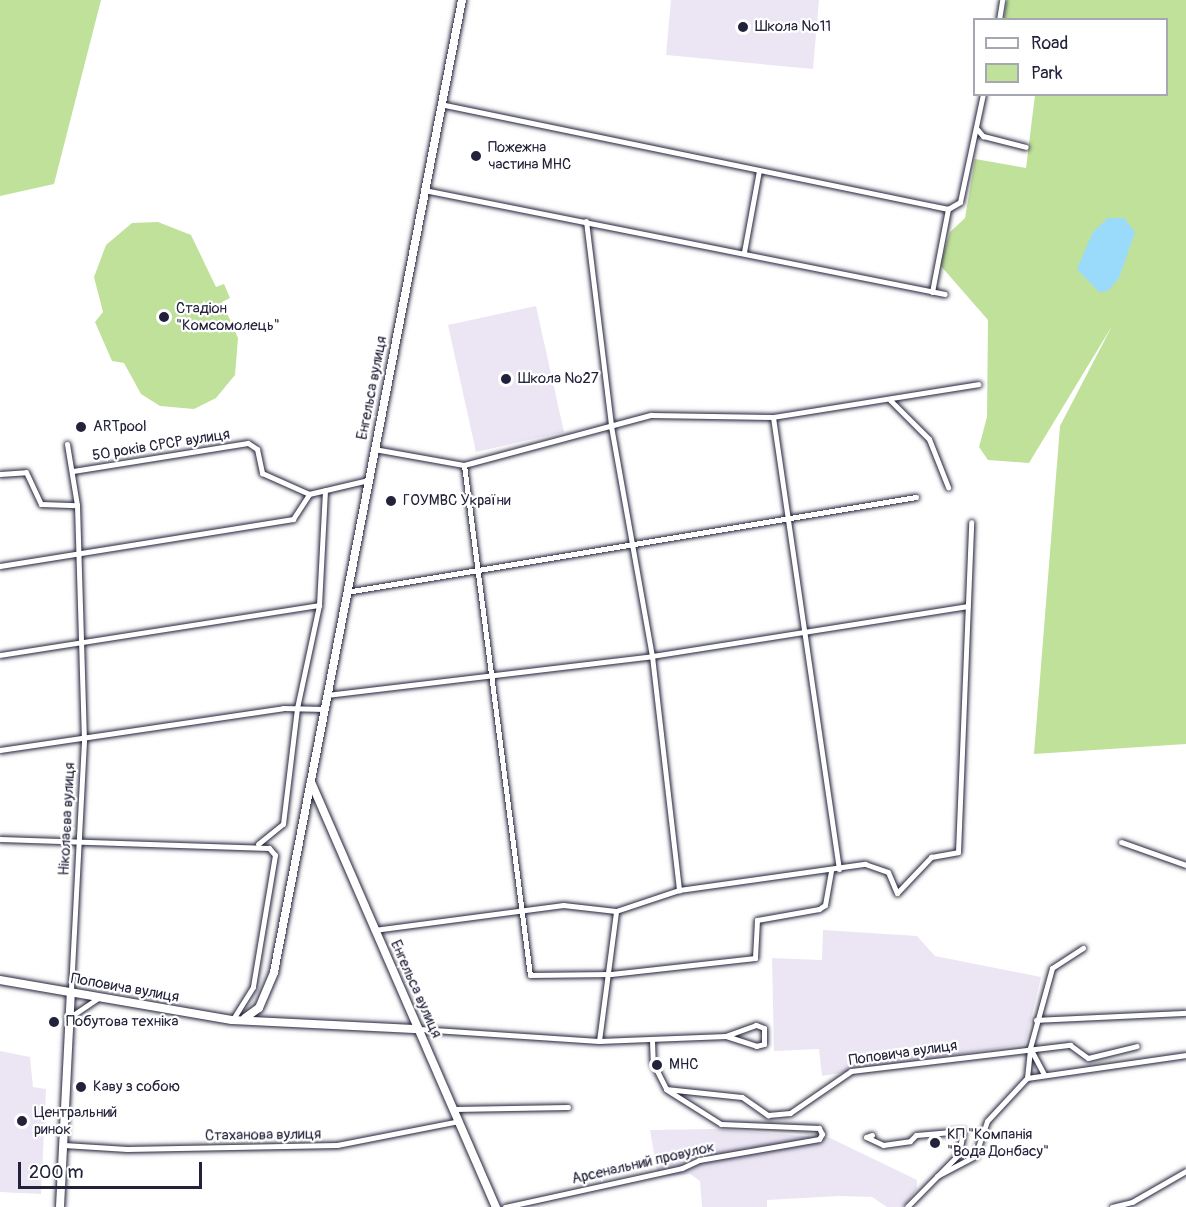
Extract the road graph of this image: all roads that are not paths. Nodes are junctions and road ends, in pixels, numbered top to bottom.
1 (462, 0) edge
2 (1002, 0) edge
3 (999, 18) edge
4 (983, 96) edge
5 (440, 104) junction
6 (976, 128) junction
7 (1026, 147) dead end
8 (759, 170) junction
9 (424, 190) junction
10 (948, 209) junction
11 (586, 221) junction
12 (744, 252) junction
13 (932, 292) junction
14 (945, 294) dead end
15 (978, 384) dead end
16 (890, 400) junction
17 (773, 417) junction
18 (611, 426) junction
19 (67, 444) dead end
20 (374, 448) junction
21 (464, 465) junction
22 (73, 471) junction
23 (0, 474) edge
24 (368, 480) junction
25 (948, 487) dead end
26 (325, 490) junction
27 (309, 494) junction
28 (916, 497) dead end
29 (77, 505) junction
30 (789, 518) junction
31 (971, 522) dead end
32 (634, 543) junction
33 (82, 556) junction
34 (0, 567) edge
35 (475, 571) junction
36 (346, 592) junction
37 (319, 605) junction
38 (967, 606) junction
39 (806, 634) junction
40 (86, 642) junction
41 (0, 655) edge
42 (652, 656) junction
43 (493, 677) junction
44 (327, 695) junction
45 (297, 708) junction
46 (324, 710) junction
47 (84, 741) junction
48 (0, 750) edge
49 (311, 782) junction
50 (0, 839) edge
51 (80, 839) junction
52 (1121, 842) dead end
53 (258, 844) junction
54 (1186, 865) edge
55 (839, 869) junction
56 (831, 870) junction
57 (679, 890) junction
58 (524, 910) junction
59 (616, 911) junction
60 (374, 930) junction
61 (1083, 948) dead end
62 (611, 974) junction
63 (0, 980) edge
64 (71, 993) junction
65 (100, 997) junction
66 (1186, 1013) edge
67 (70, 1017) junction
68 (245, 1018) junction
69 (232, 1020) junction
70 (1036, 1020) junction
71 (419, 1029) junction
72 (726, 1036) junction
73 (652, 1040) junction
74 (599, 1041) junction
75 (1137, 1046) dead end
76 (1030, 1048) junction
77 (1186, 1055) edge
78 (1044, 1074) junction
79 (1027, 1078) junction
80 (666, 1089) junction
81 (568, 1107) dead end
82 (454, 1109) junction
83 (459, 1121) junction
84 (872, 1135) dead end
85 (64, 1145) junction
86 (1186, 1171) edge
87 (936, 1176) junction
88 (60, 1207) edge
89 (496, 1207) edge
90 (505, 1207) edge
91 (907, 1207) edge
92 (1112, 1207) edge

1 - 5 street, Енгельса вулиця
2 - 3 street
4 - 6 street
5 - 8 street
5 - 9 street, Енгельса вулиця
6 - 7 street
6 - 10 street
8 - 10 street
8 - 12 street
9 - 11 street
9 - 20 street, Енгельса вулиця
10 - 13 street
11 - 12 street
11 - 18 street
12 - 13 street
13 - 14 street
15 - 16 street
16 - 17 street
16 - 25 street
17 - 18 street
17 - 30 street
18 - 21 street
18 - 32 street
19 - 22 street, Ніколаєва вулиця
20 - 21 street
20 - 24 street, Енгельса вулиця
21 - 35 street
22 - 27 street, 50 років СРСР вулиця
22 - 29 street, Ніколаєва вулиця
23 - 29 street
24 - 26 street
24 - 36 street, Енгельса вулиця
26 - 27 street
26 - 37 street
27 - 33 street
28 - 30 street
29 - 33 street, Ніколаєва вулиця
30 - 32 street
30 - 39 street
31 - 38 street
32 - 35 street
32 - 42 street
33 - 34 street
33 - 40 street, Ніколаєва вулиця
35 - 36 street
35 - 43 street
36 - 44 street, Енгельса вулиця
37 - 40 street
37 - 45 street
38 - 39 street
38 - 55 street
39 - 42 street
39 - 55 street
40 - 41 street
40 - 47 street, Ніколаєва вулиця
42 - 43 street
42 - 57 street
43 - 44 street
43 - 58 street
44 - 46 street, Енгельса вулиця
45 - 46 street
45 - 47 street
45 - 53 street
46 - 49 street, Енгельса вулиця
47 - 48 street
47 - 51 street, Ніколаєва вулиця
49 - 60 street, Енгельса вулиця
49 - 68 street, Енгельса вулиця
50 - 51 street
51 - 53 street
51 - 64 street, Ніколаєва вулиця
52 - 54 street
53 - 69 street
55 - 56 street
56 - 57 street
56 - 62 street
57 - 59 street
58 - 59 street
58 - 60 street
58 - 62 street
59 - 62 street
60 - 71 street, Енгельса вулиця
61 - 70 street
62 - 74 street
63 - 64 street, Поповича вулиця
64 - 65 street, Поповича вулиця
64 - 67 street, Ніколаєва вулиця
65 - 67 street
65 - 69 street, Поповича вулиця
66 - 70 street
67 - 85 street, Ніколаєва вулиця
68 - 69 street, Поповича вулиця
68 - 71 street, Поповича вулиця
70 - 76 street
71 - 74 street
71 - 82 street, Енгельса вулиця
72 - 72 street
72 - 73 street
73 - 74 street
73 - 80 street
75 - 76 street, Поповича вулиця
76 - 78 street
76 - 79 street
76 - 80 street, Поповича вулиця
77 - 78 street
78 - 79 street
79 - 87 street
80 - 90 street, Арсенальний провулок
81 - 82 street
82 - 83 street, Енгельса вулиця
83 - 85 street, Стаханова вулиця
83 - 89 street, Енгельса вулиця
84 - 87 street
85 - 88 street, Ніколаєва вулиця
86 - 92 street
87 - 91 street

